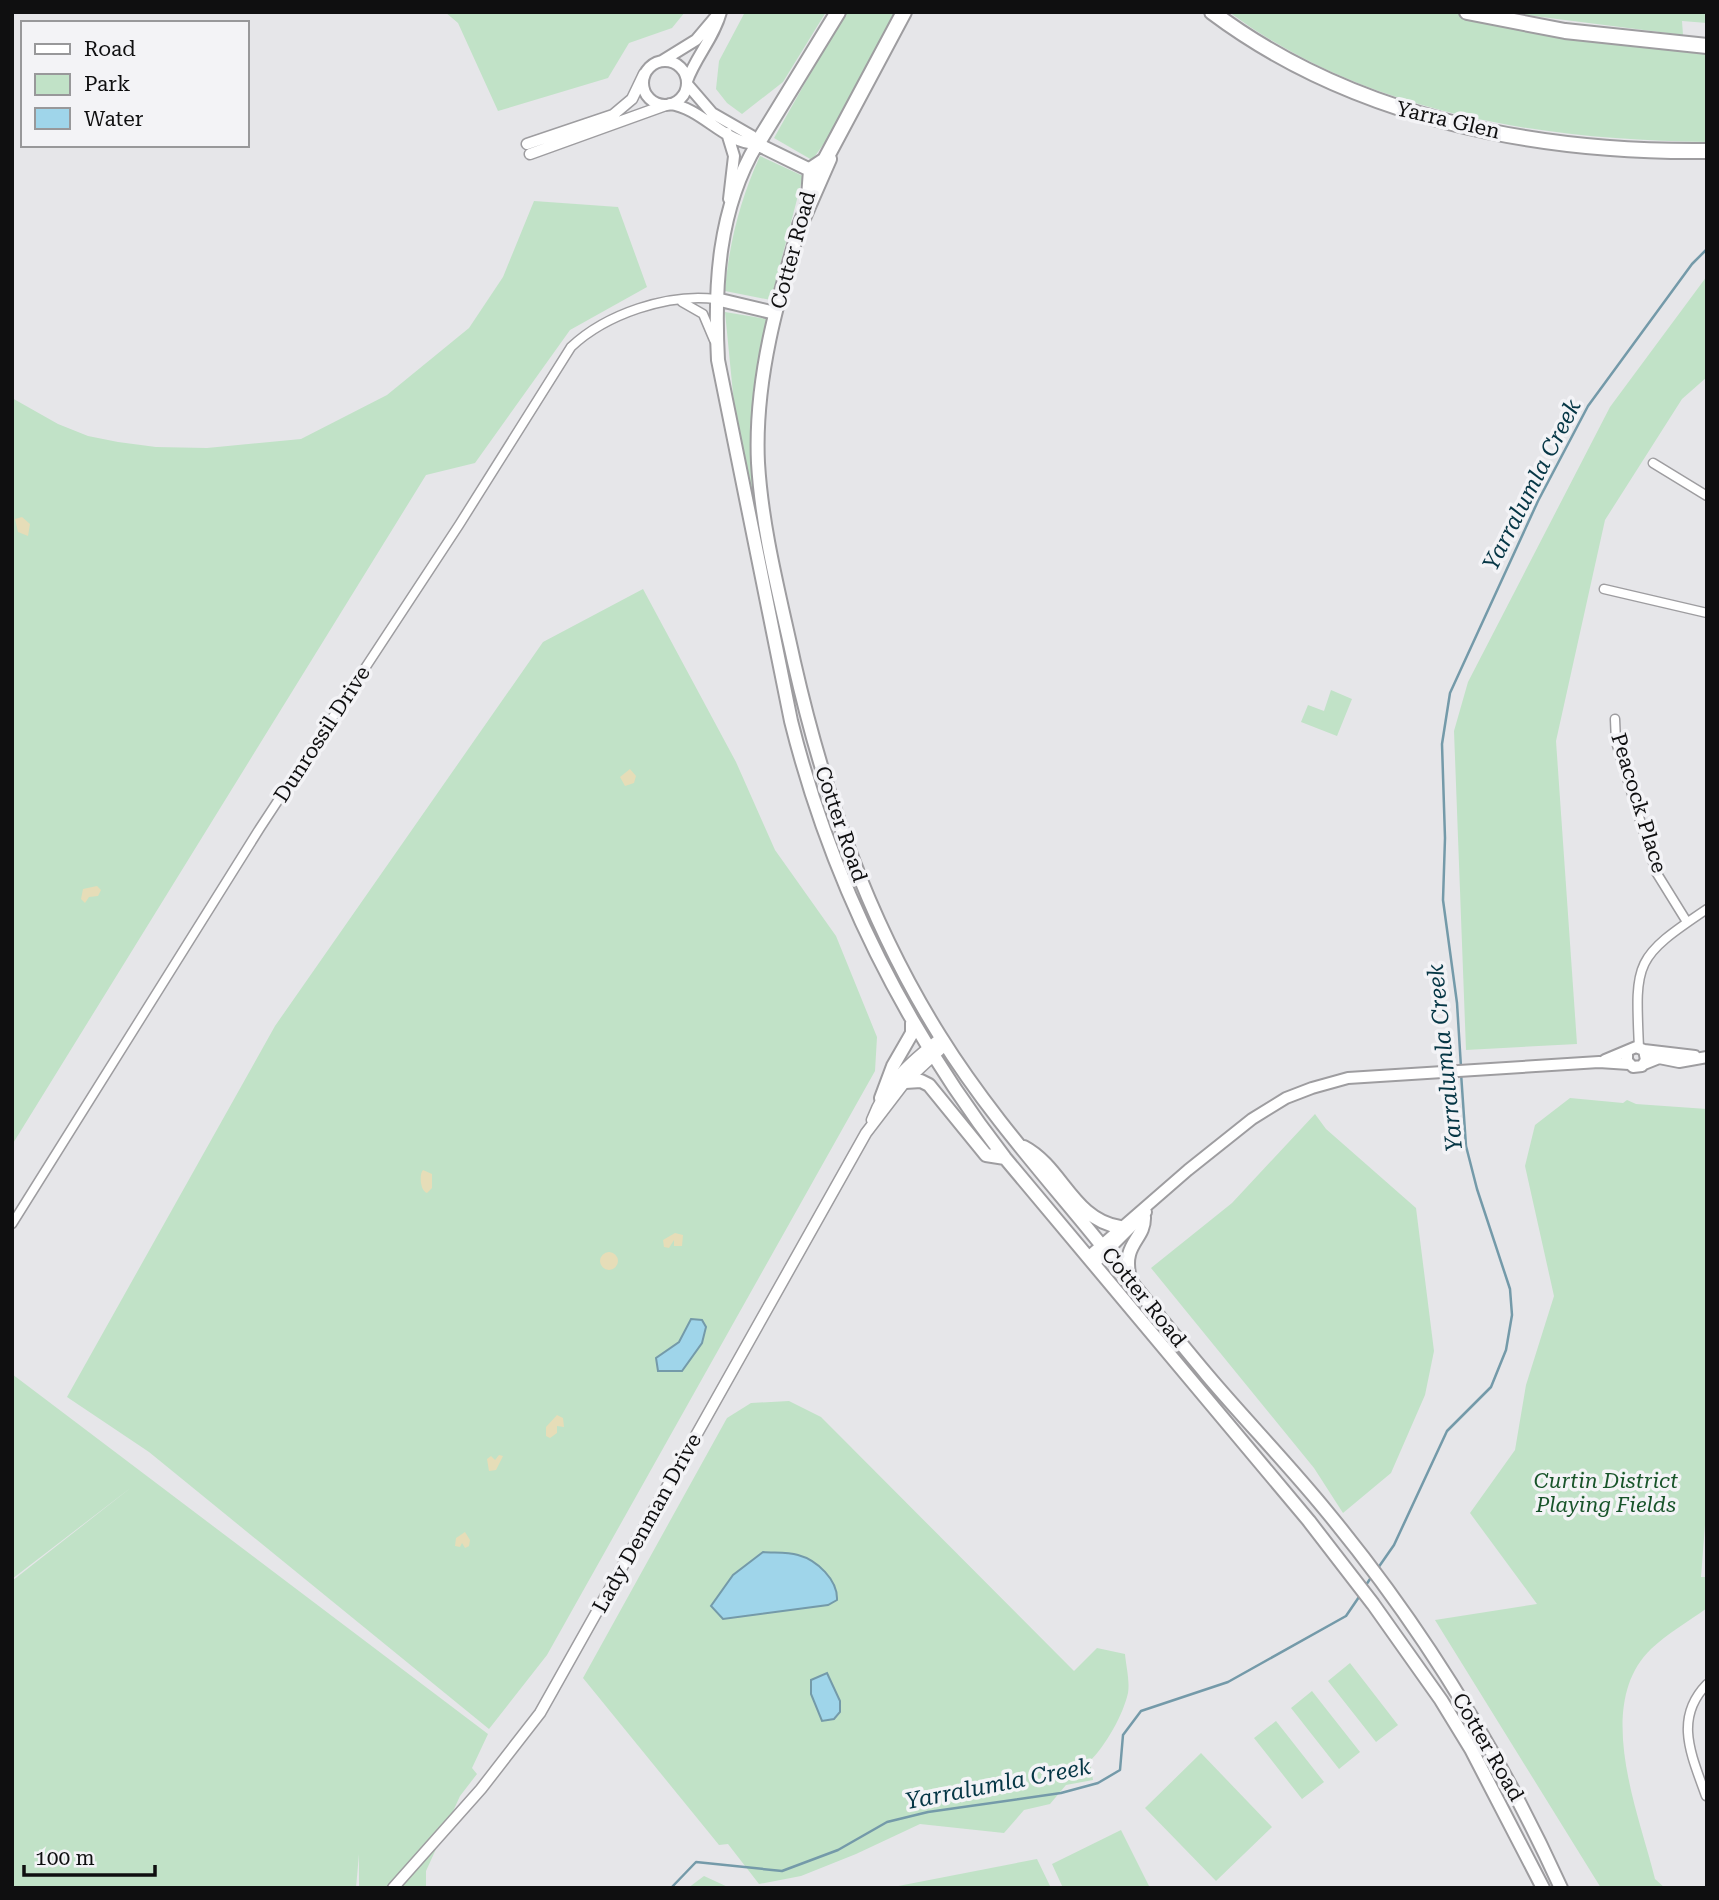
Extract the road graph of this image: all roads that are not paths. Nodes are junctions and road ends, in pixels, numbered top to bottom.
1 (720, 12) edge
2 (838, 12) edge
3 (904, 12) edge
4 (1212, 12) edge
5 (1467, 12) edge
6 (1707, 46) edge
7 (662, 61) junction
8 (644, 74) junction
9 (687, 83) junction
10 (668, 104) junction
11 (726, 132) junction
12 (758, 144) junction
13 (834, 144) junction
14 (1707, 151) edge
15 (810, 170) junction
16 (726, 223) junction
17 (800, 225) junction
18 (716, 299) junction
19 (679, 301) junction
20 (775, 313) junction
21 (718, 360) junction
22 (1653, 463) dead end
23 (1707, 496) edge
24 (1604, 589) dead end
25 (1707, 613) edge
26 (1615, 719) dead end
27 (1707, 908) edge
28 (1687, 922) junction
29 (912, 1023) junction
30 (943, 1041) junction
31 (1641, 1049) junction
32 (930, 1051) junction
33 (1704, 1057) edge
34 (1628, 1058) junction
35 (1644, 1064) junction
36 (905, 1082) junction
37 (881, 1098) junction
38 (866, 1133) junction
39 (1017, 1143) junction
40 (1005, 1158) junction
41 (1151, 1204) junction
42 (1144, 1217) junction
43 (12, 1224) edge
44 (1120, 1227) junction
45 (1105, 1249) junction
46 (1091, 1261) junction
47 (1131, 1283) junction
48 (1707, 1684) edge
49 (1706, 1796) edge
50 (393, 1888) edge
51 (1543, 1888) edge
52 (1561, 1888) edge

1 - 7 main road
1 - 9 main road
2 - 12 highway
3 - 13 highway
4 - 14 highway, Yarra Glen
5 - 6 highway
7 - 8 main road
7 - 9 main road
8 - 10 main road
8 - 10 street
9 - 10 main road
9 - 12 main road
10 - 11 main road
11 - 12 main road
11 - 16 main road
12 - 15 main road, Cotter Road
12 - 16 main road, Cotter Road
13 - 15 highway
13 - 17 highway
15 - 17 main road, Cotter Road
16 - 18 main road, Cotter Road
17 - 20 main road, Cotter Road
18 - 19 street, Dunrossil Drive
18 - 20 main road
18 - 21 main road, Cotter Road
19 - 21 street
19 - 43 street, Dunrossil Drive
20 - 30 main road, Cotter Road
21 - 29 main road, Cotter Road
22 - 23 street
24 - 25 street
26 - 28 street, Peacock Place
27 - 28 street
28 - 31 street
29 - 32 main road, Cotter Road
29 - 37 main road
30 - 32 street, Lady Denman Drive
30 - 39 main road, Cotter Road
31 - 33 main road
31 - 34 main road
31 - 35 main road
32 - 36 street, Lady Denman Drive
32 - 37 street, Lady Denman Drive
32 - 40 main road, Cotter Road
33 - 35 main road
34 - 35 main road
34 - 41 main road
36 - 38 street, Lady Denman Drive
36 - 40 main road
37 - 38 street, Lady Denman Drive
38 - 50 street, Lady Denman Drive
39 - 44 main road
39 - 45 main road, Cotter Road
40 - 46 main road, Cotter Road
41 - 42 main road
41 - 44 main road
42 - 45 main road
42 - 47 main road
44 - 45 main road
45 - 46 main road
45 - 47 main road, Cotter Road
46 - 51 main road, Cotter Road
47 - 52 main road, Cotter Road
48 - 49 street

